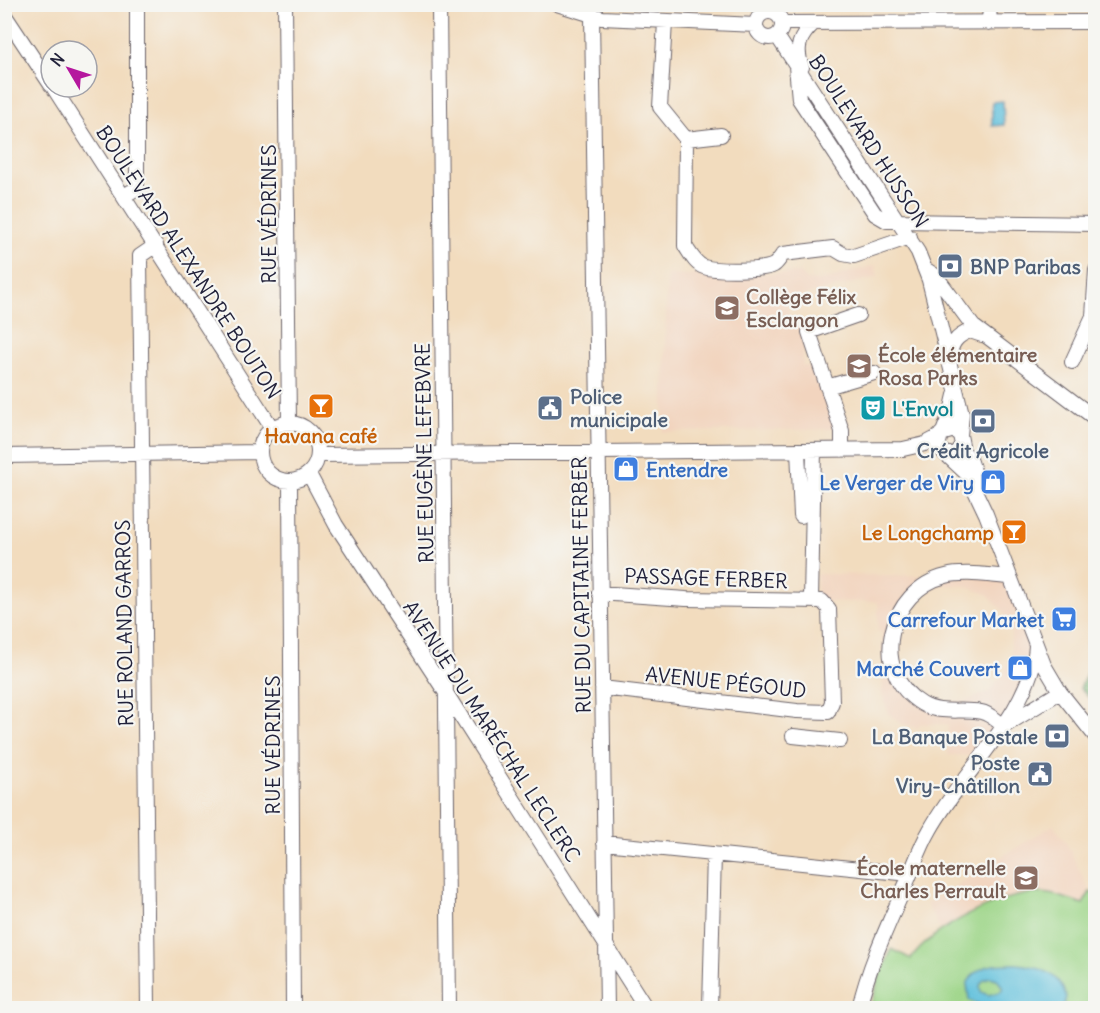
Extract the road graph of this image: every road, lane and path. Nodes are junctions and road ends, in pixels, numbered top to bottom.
1 (136, 4) edge
2 (285, 4) edge
3 (439, 4) edge
4 (557, 4) edge
5 (576, 4) edge
6 (990, 4) edge
7 (766, 8) edge
8 (591, 10) edge
9 (5, 16) edge
10 (665, 21) junction
11 (1095, 22) edge
12 (814, 23) junction
13 (990, 23) junction
14 (756, 26) junction
15 (780, 30) junction
16 (796, 65) junction
17 (39, 67) edge
18 (807, 81) junction
19 (61, 99) edge
20 (721, 135) dead end
21 (686, 139) junction
22 (124, 196) junction
23 (900, 221) junction
24 (1095, 224) edge
25 (910, 237) junction
26 (156, 245) junction
27 (925, 269) junction
28 (1095, 270) edge
29 (858, 315) dead end
30 (984, 335) junction
31 (1072, 362) dead end
32 (950, 363) junction
33 (874, 373) dead end
34 (826, 387) junction
35 (956, 387) junction
36 (1095, 406) edge
37 (1080, 408) junction
38 (1095, 419) edge
39 (289, 423) junction
40 (272, 429) junction
41 (941, 434) junction
42 (960, 442) junction
43 (903, 449) junction
44 (798, 450) junction
45 (814, 450) junction
46 (842, 450) junction
47 (599, 451) junction
48 (260, 452) junction
49 (443, 453) junction
50 (944, 453) junction
51 (142, 454) junction
52 (318, 455) junction
53 (4, 456) edge
54 (309, 474) junction
55 (290, 482) junction
56 (986, 514) junction
57 (801, 516) dead end
58 (1010, 577) junction
59 (599, 593) junction
60 (811, 600) junction
61 (1036, 645) junction
62 (602, 688) junction
63 (1060, 692) junction
64 (446, 693) junction
65 (1004, 726) junction
66 (793, 736) dead end
67 (1095, 737) edge
68 (840, 741) dead end
69 (604, 843) junction
70 (714, 854) junction
71 (910, 874) junction
72 (606, 945) junction
73 (148, 1008) edge
74 (293, 1008) edge
75 (449, 1008) edge
76 (607, 1008) edge
77 (646, 1008) edge
78 (710, 1008) edge
79 (859, 1008) edge

1 - 22 street
2 - 39 street, RUE VÉDRINES
3 - 49 street, RUE EUGÈNE LEFEBVRE
4 - 8 street
5 - 8 street
6 - 13 street
7 - 14 street, BOULEVARD HUSSON
7 - 15 street, BOULEVARD HUSSON
8 - 10 street
8 - 47 street, RUE DU CAPITAINE FERBER
9 - 17 street, BOULEVARD ALEXANDRE BOUTON
10 - 14 street
10 - 21 street
11 - 13 street
12 - 13 street
12 - 15 street
12 - 18 street
14 - 15 street
15 - 16 street, BOULEVARD HUSSON
16 - 18 street, BOULEVARD HUSSON
16 - 23 street
18 - 23 street, BOULEVARD HUSSON
19 - 22 street, BOULEVARD ALEXANDRE BOUTON
20 - 21 street
21 - 25 street
22 - 26 street, BOULEVARD ALEXANDRE BOUTON
23 - 24 street
23 - 25 street, BOULEVARD HUSSON
25 - 27 street, BOULEVARD HUSSON
26 - 40 street, BOULEVARD ALEXANDRE BOUTON
26 - 51 street, RUE ROLAND GARROS
27 - 30 street
27 - 32 street
28 - 31 street
29 - 34 street
30 - 32 street
30 - 37 street
32 - 35 street
33 - 34 street
34 - 46 street
35 - 41 street
35 - 42 street
36 - 37 street
37 - 38 street
39 - 40 street
39 - 52 street
40 - 48 street
41 - 42 street
41 - 43 street
41 - 50 street
42 - 50 street
42 - 56 street
43 - 46 street
43 - 50 street
44 - 45 street
44 - 47 street
44 - 57 street
45 - 46 street
45 - 60 street
47 - 49 street
47 - 59 street, RUE DU CAPITAINE FERBER
48 - 51 street
48 - 55 street
49 - 52 street
49 - 64 street, RUE EUGÈNE LEFEBVRE
50 - 56 street
51 - 53 street
51 - 73 street, RUE ROLAND GARROS
52 - 54 street
54 - 55 street
54 - 64 street, AVENUE DU MARÉCHAL LECLERC
55 - 74 street, RUE VÉDRINES
56 - 58 street
58 - 61 street
58 - 65 street
59 - 60 street, PASSAGE FERBER
59 - 62 street, RUE DU CAPITAINE FERBER
60 - 62 street, AVENUE PÉGOUD
61 - 63 street
61 - 65 street
62 - 69 street, RUE DU CAPITAINE FERBER
63 - 65 street
63 - 67 street
64 - 72 street, AVENUE DU MARÉCHAL LECLERC
64 - 75 street, RUE EUGÈNE LEFEBVRE
65 - 71 street
66 - 68 street
69 - 70 street
69 - 72 street, RUE DU CAPITAINE FERBER
70 - 71 street
70 - 78 street
71 - 79 street
72 - 76 street, RUE DU CAPITAINE FERBER
72 - 77 street, AVENUE DU MARÉCHAL LECLERC

